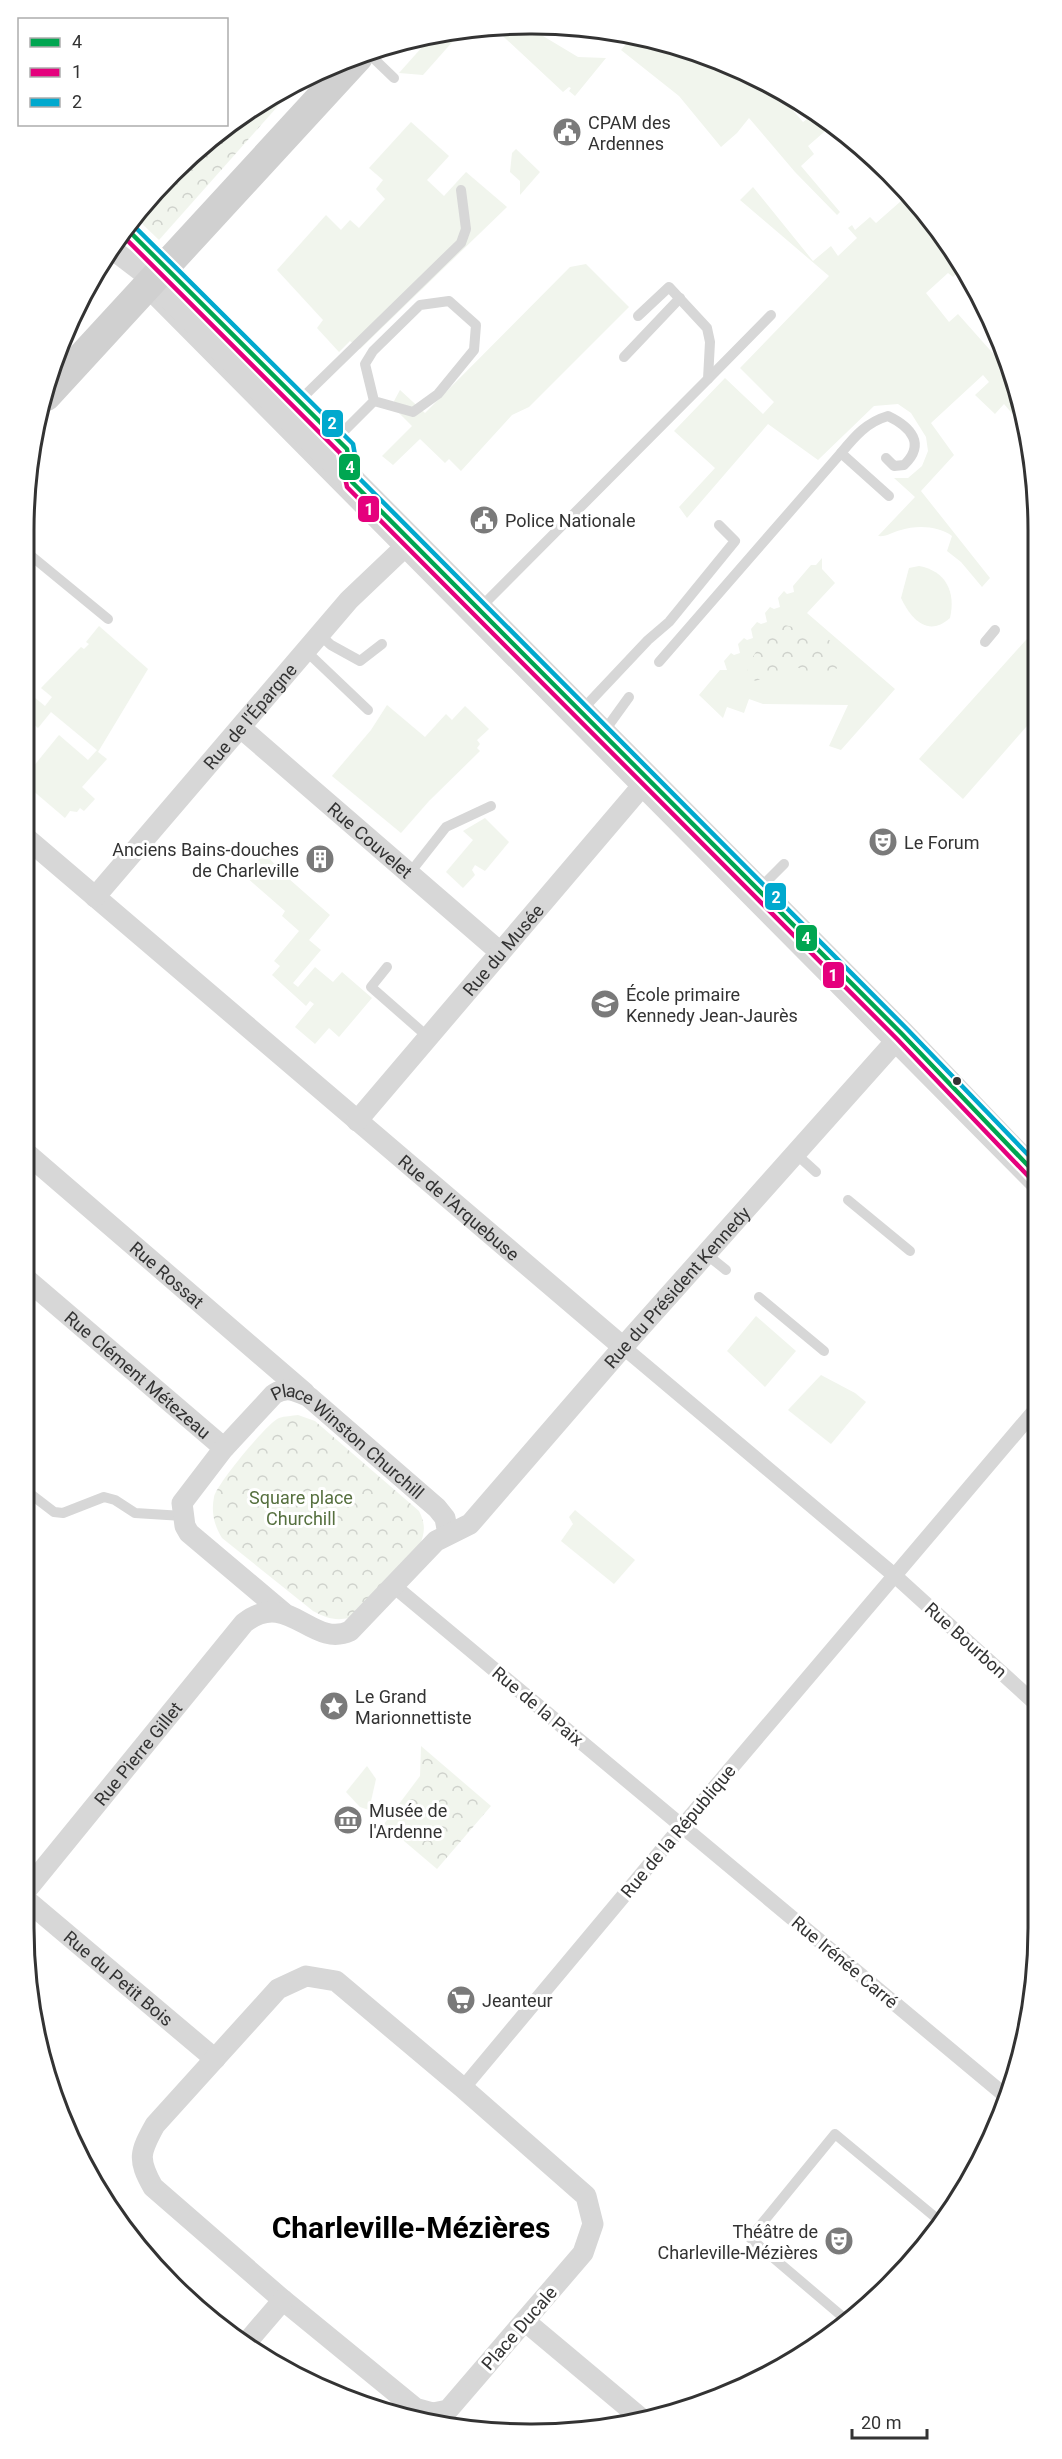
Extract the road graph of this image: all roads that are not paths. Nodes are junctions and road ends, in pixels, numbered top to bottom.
1 (375, 60) edge
2 (346, 70) edge
3 (394, 78) dead end
4 (461, 190) dead end
5 (131, 237) edge
6 (119, 254) edge
7 (154, 280) junction
8 (680, 298) junction
9 (771, 315) dead end
10 (638, 316) dead end
11 (624, 357) dead end
12 (708, 379) junction
13 (57, 385) edge
14 (299, 401) junction
15 (374, 401) junction
16 (337, 438) junction
17 (841, 453) junction
18 (886, 458) dead end
19 (352, 482) junction
20 (889, 496) dead end
21 (719, 525) dead end
22 (406, 546) junction
23 (34, 558) edge
24 (479, 609) junction
25 (108, 619) dead end
26 (995, 630) dead end
27 (320, 635) junction
28 (985, 642) dead end
29 (382, 644) dead end
30 (306, 651) junction
31 (659, 662) dead end
32 (629, 697) dead end
33 (368, 710) dead end
34 (580, 711) junction
35 (241, 728) junction
36 (603, 733) junction
37 (643, 784) junction
38 (491, 806) dead end
39 (34, 844) edge
40 (784, 864) dead end
41 (409, 874) junction
42 (759, 890) junction
43 (96, 897) junction
44 (500, 952) junction
45 (387, 967) dead end
46 (428, 1037) junction
47 (897, 1041) junction
48 (357, 1121) junction
49 (796, 1154) junction
50 (34, 1160) edge
51 (1028, 1166) edge
52 (816, 1172) dead end
53 (1028, 1182) edge
54 (848, 1200) dead end
55 (910, 1251) dead end
56 (706, 1254) junction
57 (726, 1270) dead end
58 (34, 1286) edge
59 (759, 1297) dead end
60 (623, 1347) junction
61 (824, 1351) dead end
62 (309, 1397) junction
63 (1028, 1418) edge
64 (224, 1448) junction
65 (34, 1497) edge
66 (183, 1516) junction
67 (448, 1534) junction
68 (894, 1575) junction
69 (393, 1588) junction
70 (284, 1613) junction
71 (1028, 1697) edge
72 (682, 1826) junction
73 (34, 1881) edge
74 (34, 1906) edge
75 (215, 2058) junction
76 (463, 2088) junction
77 (1000, 2091) edge
78 (935, 2217) edge
79 (283, 2300) junction
80 (841, 2315) edge
81 (526, 2322) junction
82 (252, 2339) edge
83 (635, 2413) edge

1 - 3 lane
2 - 7 main road
4 - 14 lane
5 - 7 street
6 - 7 street
7 - 13 main road
7 - 14 lane
7 - 19 street
7 - 22 lane
8 - 10 lane
8 - 11 lane
8 - 12 lane
9 - 12 lane
12 - 24 lane
14 - 16 lane
15 - 15 lane
15 - 16 lane
16 - 19 lane
17 - 18 lane
17 - 20 lane
17 - 31 lane
19 - 22 street
21 - 34 lane
22 - 24 street
22 - 27 street, Rue de l'Épargne
22 - 37 lane
23 - 25 lane
24 - 34 street
26 - 28 lane
27 - 29 lane
27 - 30 street, Rue de l'Épargne
30 - 33 lane
30 - 35 street, Rue de l'Épargne
32 - 36 lane
34 - 36 street
35 - 41 street, Rue Couvelet
35 - 43 street, Rue de l'Épargne
36 - 37 street
37 - 42 street
37 - 44 street, Rue du Musée
37 - 47 lane
38 - 41 lane
39 - 43 street, Rue de l'Arquebuse
40 - 42 lane
41 - 44 street, Rue Couvelet
42 - 47 street
43 - 48 street, Rue de l'Arquebuse
44 - 46 street, Rue du Musée
45 - 46 lane
46 - 48 street, Rue du Musée
47 - 49 street, Rue du Président Kennedy
47 - 51 street
47 - 53 lane
48 - 60 street, Rue de l'Arquebuse
49 - 52 lane
49 - 56 street, Rue du Président Kennedy
50 - 62 street, Rue Rossat
54 - 55 lane
56 - 57 lane
56 - 60 street, Rue du Président Kennedy
58 - 64 street, Rue Clément Métezeau
59 - 61 lane
60 - 67 street, Rue du Président Kennedy
60 - 68 street, Rue de l'Arquebuse
62 - 64 street, Place Winston Churchill
62 - 67 street, Place Winston Churchill
63 - 68 street, Rue de la République
64 - 66 street, Place Winston Churchill
65 - 66 lane
66 - 70 street
67 - 69 street
68 - 71 street, Rue Bourbon
68 - 72 street, Rue de la République
69 - 70 street
69 - 72 street, Rue de la Paix
70 - 73 street, Rue Pierre Gillet
72 - 76 street, Rue de la République
72 - 77 street, Rue Irénée Carré
74 - 75 street, Rue du Petit Bois
75 - 76 street, Place Ducale
75 - 79 street, Place Ducale
76 - 81 street, Place Ducale
78 - 80 lane
79 - 81 street, Place Ducale
79 - 82 street
81 - 83 street

